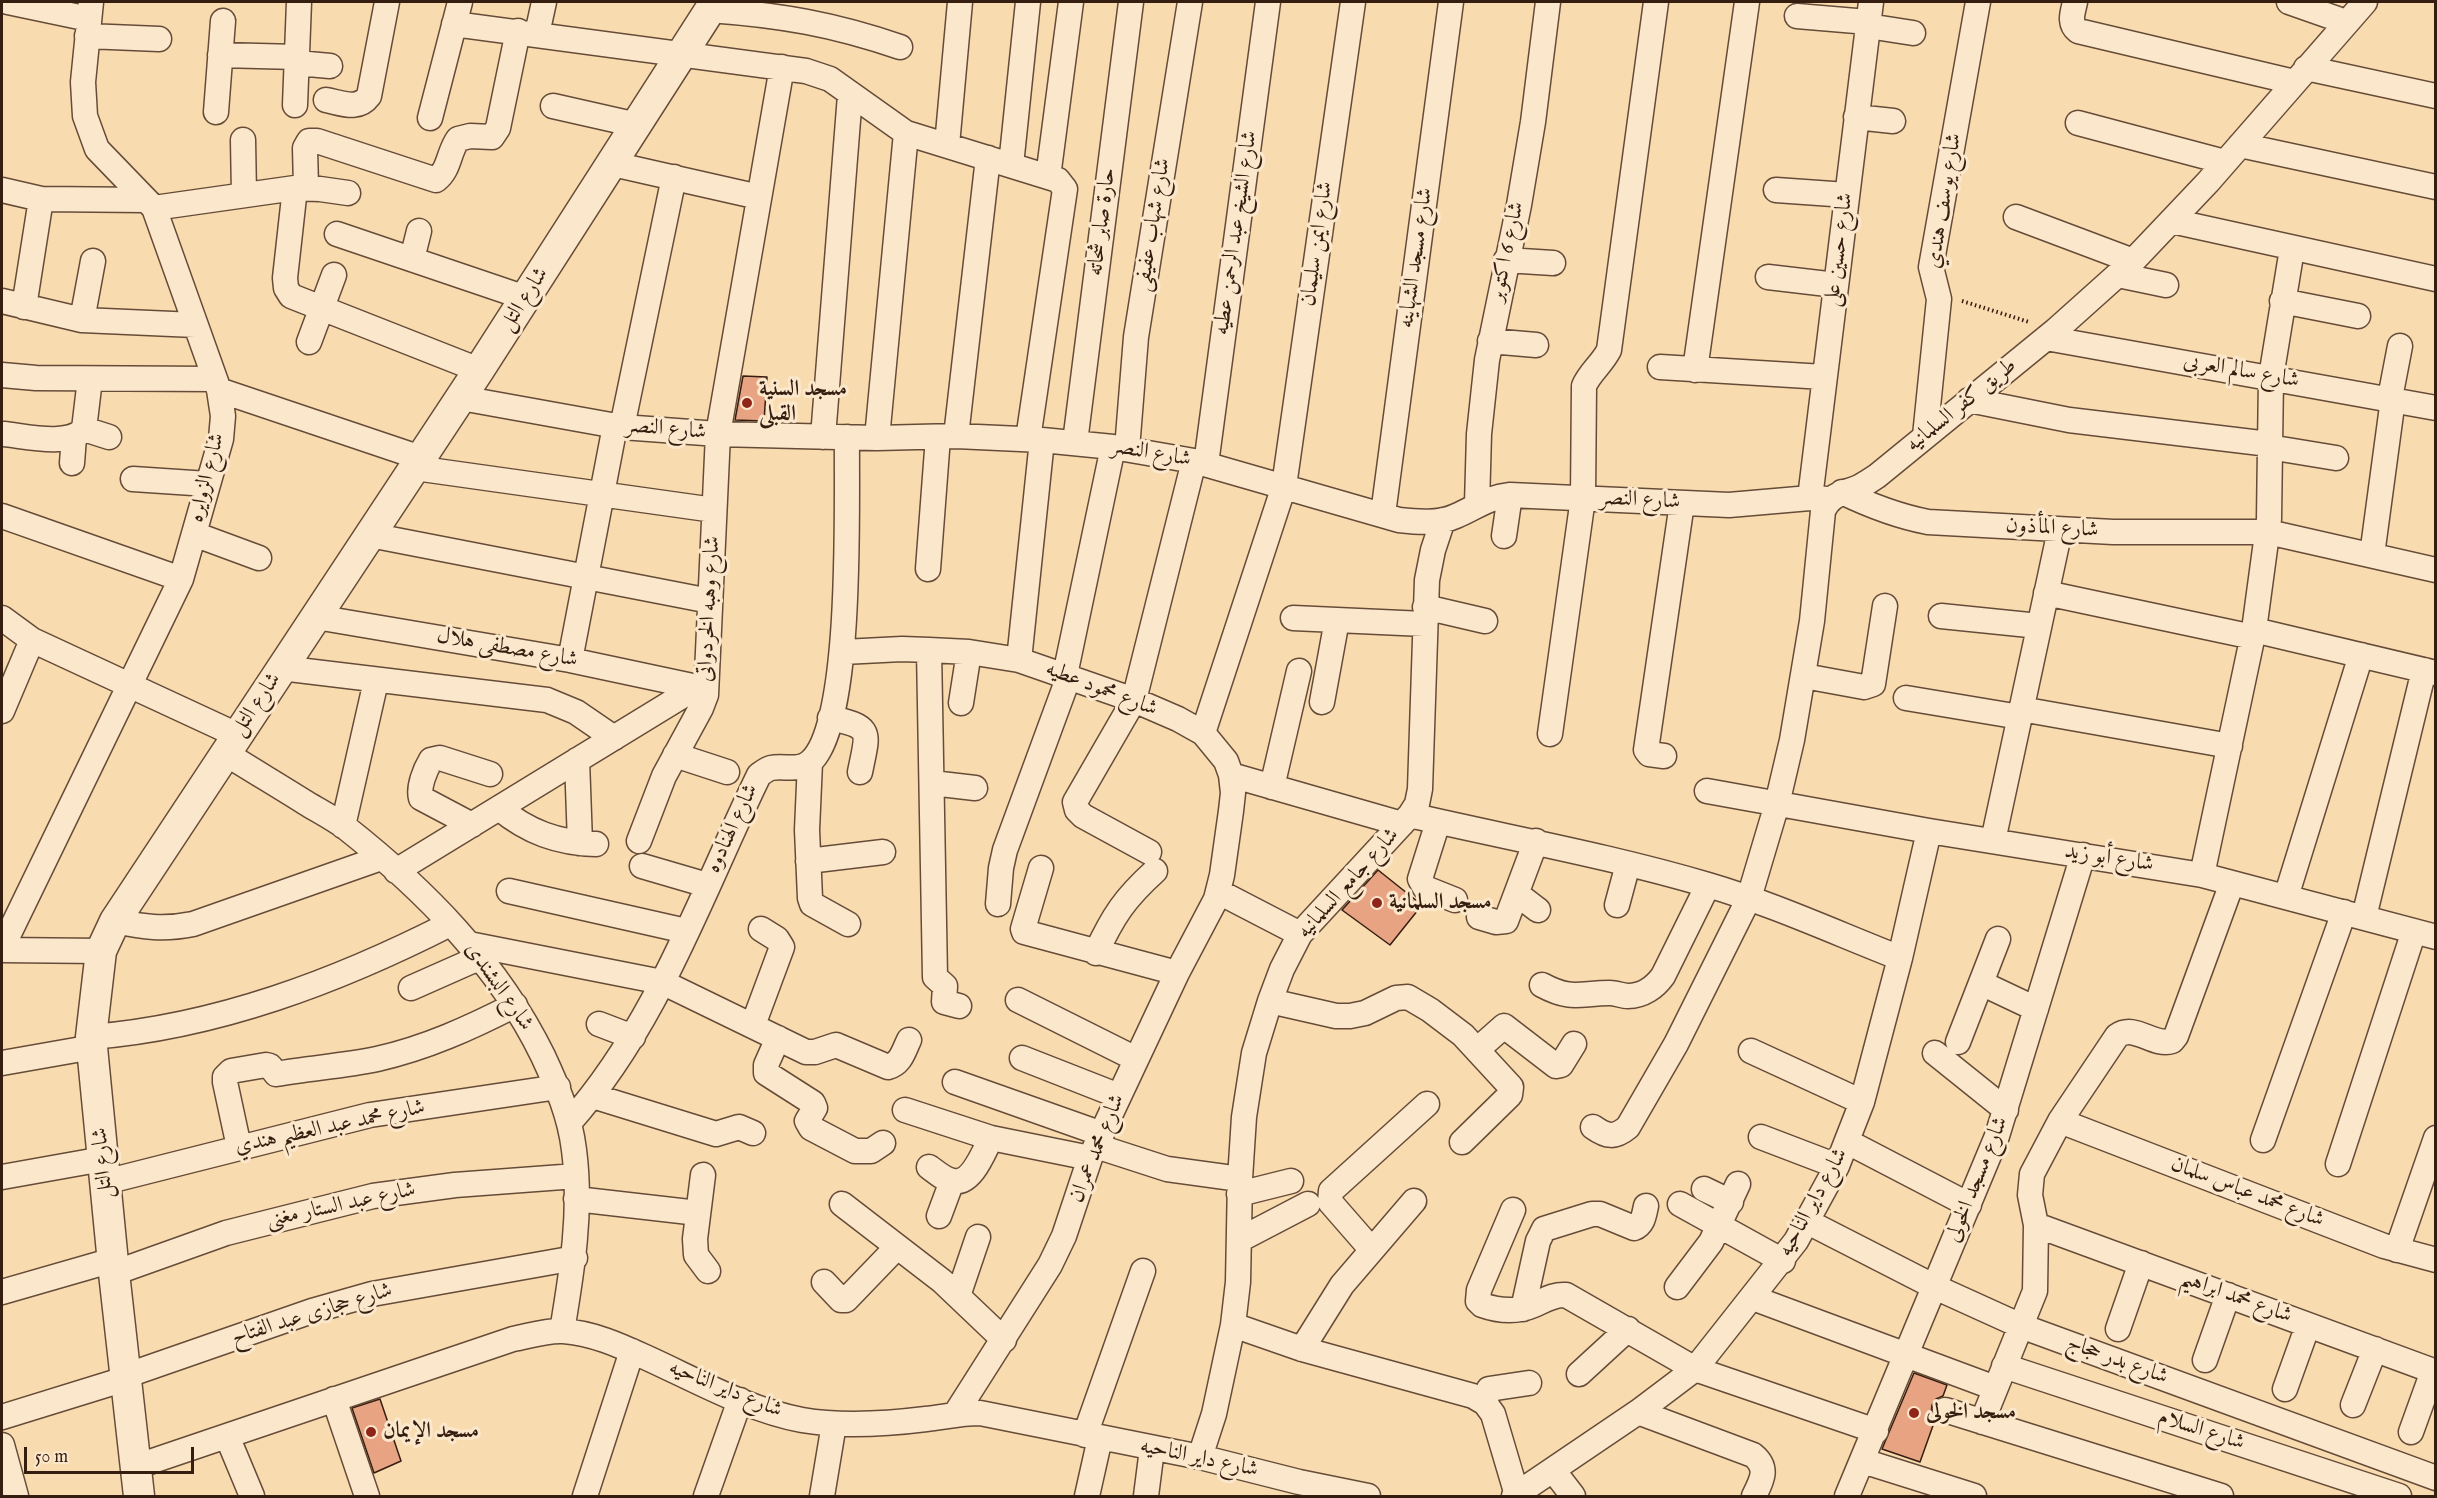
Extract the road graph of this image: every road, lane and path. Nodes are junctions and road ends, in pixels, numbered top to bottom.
1 (10, 2) edge
2 (299, 2) edge
3 (387, 2) edge
4 (544, 2) edge
5 (960, 2) edge
6 (1028, 2) edge
7 (1071, 2) edge
8 (1131, 2) edge
9 (1190, 2) edge
10 (1268, 2) edge
11 (1353, 2) edge
12 (1451, 2) edge
13 (1548, 2) edge
14 (1656, 2) edge
15 (1747, 2) edge
16 (1978, 2) edge
17 (2075, 2) edge
18 (2289, 2) edge
19 (2365, 2) edge
20 (712, 6) edge
21 (457, 13) edge
22 (1797, 16) dead end
23 (1869, 16) edge
24 (89, 19) edge
25 (223, 21) dead end
26 (2346, 22) junction
27 (527, 32) junction
28 (1913, 33) dead end
29 (159, 39) dead end
30 (900, 47) dead end
31 (681, 53) junction
32 (220, 55) junction
33 (297, 60) junction
34 (330, 66) dead end
35 (782, 67) junction
36 (2300, 75) junction
37 (850, 95) junction
38 (2436, 96) edge
39 (326, 100) dead end
40 (295, 105) dead end
41 (553, 106) dead end
42 (216, 112) dead end
43 (1856, 117) junction
44 (430, 118) dead end
45 (1893, 122) dead end
46 (2078, 123) dead end
47 (637, 125) junction
48 (906, 133) junction
49 (243, 140) dead end
50 (947, 146) junction
51 (2232, 153) junction
52 (988, 158) junction
53 (613, 164) junction
54 (1011, 165) junction
55 (674, 177) junction
56 (1055, 180) junction
57 (2436, 187) edge
58 (301, 188) junction
59 (2, 190) edge
60 (1776, 190) dead end
61 (348, 193) dead end
62 (244, 195) junction
63 (1847, 195) junction
64 (759, 197) junction
65 (41, 199) junction
66 (150, 204) junction
67 (2016, 217) dead end
68 (2172, 221) junction
69 (419, 231) dead end
70 (337, 234) dead end
71 (2292, 249) junction
72 (412, 259) junction
73 (1506, 260) junction
74 (93, 261) dead end
75 (1553, 263) dead end
76 (2125, 268) junction
77 (334, 274) dead end
78 (1768, 277) dead end
79 (2436, 279) edge
80 (1836, 285) junction
81 (2166, 285) dead end
82 (525, 298) junction
83 (1960, 300) dead end
84 (2282, 301) junction
85 (13, 304) edge
86 (321, 308) junction
87 (2358, 316) dead end
88 (82, 320) junction
89 (195, 325) junction
90 (2051, 334) junction
91 (1490, 341) junction
92 (309, 342) dead end
93 (1536, 345) dead end
94 (2400, 346) dead end
95 (1660, 368) dead end
96 (479, 370) junction
97 (1695, 370) junction
98 (2, 375) edge
99 (1824, 377) junction
100 (2271, 377) junction
101 (90, 379) junction
102 (217, 385) junction
103 (461, 398) junction
104 (2391, 398) junction
105 (1969, 400) junction
106 (2436, 408) edge
107 (619, 426) junction
108 (79, 433) junction
109 (4, 434) dead end
110 (718, 434) junction
111 (109, 436) dead end
112 (1925, 436) junction
113 (823, 437) junction
114 (847, 437) junction
115 (947, 437) junction
116 (877, 438) junction
117 (1035, 440) junction
118 (1075, 442) junction
119 (2269, 446) junction
120 (1120, 448) junction
121 (2336, 458) dead end
122 (1200, 462) junction
123 (72, 463) dead end
124 (418, 463) junction
125 (133, 479) dead end
126 (208, 484) junction
127 (1284, 486) junction
128 (602, 494) junction
129 (1510, 495) junction
130 (1827, 497) junction
131 (1582, 498) junction
132 (1682, 503) junction
133 (1477, 504) junction
134 (714, 510) junction
135 (1383, 514) junction
136 (2, 516) edge
137 (1443, 520) junction
138 (2060, 530) junction
139 (2268, 532) junction
140 (194, 534) junction
141 (370, 535) junction
142 (1504, 536) dead end
143 (2372, 555) junction
144 (259, 558) dead end
145 (928, 569) dead end
146 (2436, 570) edge
147 (586, 576) junction
148 (181, 579) junction
149 (2046, 593) junction
150 (710, 601) junction
151 (1885, 606) dead end
152 (1424, 615) junction
153 (316, 616) junction
154 (1941, 616) dead end
155 (2, 618) edge
156 (1293, 618) dead end
157 (1336, 620) junction
158 (1485, 621) dead end
159 (2039, 626) junction
160 (2254, 634) junction
161 (32, 640) junction
162 (929, 650) junction
163 (843, 652) junction
164 (969, 652) junction
165 (2361, 655) junction
166 (570, 660) junction
167 (1019, 660) junction
168 (281, 668) junction
169 (1299, 671) dead end
170 (2430, 671) edge
171 (1067, 676) junction
172 (1804, 676) junction
173 (376, 681) junction
174 (702, 684) junction
175 (130, 685) junction
176 (1906, 698) dead end
177 (1134, 700) junction
178 (1322, 702) dead end
179 (961, 703) dead end
180 (2, 711) edge
181 (2020, 713) junction
182 (830, 718) junction
183 (1203, 733) junction
184 (1550, 734) dead end
185 (614, 738) junction
186 (231, 744) junction
187 (2230, 746) junction
188 (675, 755) junction
189 (1664, 756) dead end
190 (577, 760) junction
191 (810, 762) junction
192 (727, 772) dead end
193 (860, 772) dead end
194 (490, 774) dead end
195 (1231, 775) junction
196 (932, 783) junction
197 (1272, 787) junction
198 (975, 788) dead end
199 (1707, 791) dead end
200 (1777, 804) junction
201 (499, 808) junction
202 (1406, 820) junction
203 (1438, 822) junction
204 (472, 825) junction
205 (343, 826) junction
206 (1929, 831) junction
207 (639, 841) dead end
208 (1536, 841) junction
209 (1993, 841) junction
210 (883, 852) dead end
211 (2083, 855) junction
212 (808, 861) junction
213 (1629, 864) junction
214 (388, 865) junction
215 (642, 866) dead end
216 (1041, 868) dead end
217 (2202, 875) junction
218 (2232, 883) junction
219 (1220, 884) junction
220 (707, 885) junction
221 (1708, 885) junction
222 (509, 891) dead end
223 (1517, 894) junction
224 (2286, 897) junction
225 (1749, 898) junction
226 (1455, 900) dead end
227 (998, 904) dead end
228 (1617, 905) dead end
229 (1538, 910) dead end
230 (2354, 915) junction
231 (1479, 917) dead end
232 (115, 921) junction
233 (450, 924) junction
234 (848, 924) dead end
235 (761, 929) dead end
236 (686, 931) junction
237 (1300, 934) junction
238 (2425, 934) edge
239 (1998, 939) dead end
240 (2, 949) edge
241 (475, 950) junction
242 (101, 951) junction
243 (1096, 953) junction
244 (1900, 958) junction
245 (1177, 973) junction
246 (662, 982) junction
247 (1981, 982) junction
248 (1542, 985) dead end
249 (411, 988) dead end
250 (1018, 1000) dead end
251 (1270, 1001) junction
252 (515, 1005) junction
253 (959, 1006) dead end
254 (2036, 1009) junction
255 (599, 1024) dead end
256 (753, 1025) junction
257 (633, 1037) junction
258 (778, 1038) junction
259 (909, 1040) dead end
260 (92, 1042) junction
261 (1958, 1042) dead end
262 (1574, 1044) dead end
263 (1478, 1049) junction
264 (1751, 1052) dead end
265 (1935, 1053) dead end
266 (1022, 1058) dead end
267 (1136, 1059) junction
268 (2, 1063) edge
269 (955, 1082) dead end
270 (558, 1087) junction
271 (593, 1096) junction
272 (1119, 1096) junction
273 (1862, 1102) junction
274 (1427, 1104) dead end
275 (905, 1110) dead end
276 (2006, 1110) junction
277 (2060, 1121) junction
278 (569, 1123) junction
279 (1593, 1127) dead end
280 (753, 1133) dead end
281 (991, 1137) junction
282 (1761, 1137) dead end
283 (2436, 1138) edge
284 (2263, 1140) dead end
285 (1462, 1142) dead end
286 (1848, 1142) junction
287 (883, 1143) dead end
288 (1096, 1146) junction
289 (239, 1147) junction
290 (2338, 1164) dead end
291 (1837, 1166) junction
292 (929, 1167) dead end
293 (104, 1171) junction
294 (703, 1175) dead end
295 (2, 1178) edge
296 (952, 1181) junction
297 (1291, 1181) dead end
298 (576, 1187) junction
299 (1240, 1187) junction
300 (1704, 1189) dead end
301 (1414, 1201) dead end
302 (842, 1204) dead end
303 (1308, 1204) dead end
304 (1680, 1204) dead end
305 (1969, 1205) junction
306 (1646, 1206) dead end
307 (1513, 1210) dead end
308 (698, 1213) junction
309 (939, 1216) dead end
310 (1808, 1222) junction
311 (2036, 1224) junction
312 (1720, 1226) junction
313 (978, 1237) dead end
314 (1239, 1240) junction
315 (897, 1247) junction
316 (1371, 1249) junction
317 (2397, 1250) junction
318 (575, 1258) junction
319 (2436, 1260) edge
320 (1783, 1261) junction
321 (2141, 1263) junction
322 (113, 1267) junction
323 (708, 1271) dead end
324 (1143, 1271) dead end
325 (824, 1282) dead end
326 (1677, 1287) dead end
327 (1935, 1287) junction
328 (2, 1292) edge
329 (2228, 1295) junction
330 (958, 1296) junction
331 (1753, 1298) junction
332 (1523, 1309) junction
333 (1233, 1325) junction
334 (2308, 1325) junction
335 (2021, 1326) junction
336 (1628, 1329) junction
337 (2118, 1329) dead end
338 (562, 1331) junction
339 (1004, 1340) junction
340 (1302, 1349) junction
341 (2375, 1349) junction
342 (632, 1351) junction
343 (1907, 1354) junction
344 (2205, 1360) dead end
345 (1695, 1369) junction
346 (2434, 1371) edge
347 (1579, 1374) dead end
348 (1999, 1377) junction
349 (125, 1378) junction
350 (1529, 1383) dead end
351 (2285, 1389) dead end
352 (334, 1400) junction
353 (740, 1400) junction
354 (1485, 1403) junction
355 (2353, 1405) dead end
356 (1945, 1410) dead end
357 (1638, 1412) junction
358 (956, 1413) junction
359 (2, 1417) edge
360 (1982, 1422) junction
361 (834, 1424) junction
362 (1876, 1431) junction
363 (2411, 1432) dead end
364 (227, 1436) junction
365 (1092, 1436) junction
366 (2, 1445) edge
367 (1152, 1449) junction
368 (1200, 1457) junction
369 (1863, 1461) junction
370 (135, 1467) junction
371 (1553, 1470) junction
372 (2436, 1478) edge
373 (1298, 1489) edge
374 (1515, 1496) edge
375 (1971, 1496) edge
376 (16, 1497) edge
377 (139, 1497) edge
378 (252, 1497) edge
379 (367, 1497) edge
380 (585, 1497) edge
381 (706, 1497) edge
382 (822, 1497) edge
383 (1087, 1497) edge
384 (1146, 1497) edge
385 (1368, 1497) edge
386 (1572, 1497) edge
387 (1754, 1497) edge
388 (1848, 1497) edge
389 (2221, 1497) edge
390 (2399, 1497) edge

1 - 24 street
2 - 33 street
3 - 39 street
4 - 27 street
5 - 50 street
6 - 54 street
7 - 56 street
8 - 118 street, حارة صابر شحاته
9 - 120 street, شارع شهاب عفيفى
10 - 122 street, شارع الشيخ عبد الرحمن عطيه
11 - 127 street, شارع ايمن سليمان
12 - 135 street, شارع مسجد الشهاينه
13 - 73 street, شارع 6 اكتوبر
14 - 131 street
15 - 97 street
16 - 112 street, شارع يوسف هندي
17 - 36 street
18 - 26 street
19 - 26 street, طريق كفر السلمانيه
20 - 30 street
20 - 31 street, شارع التل
21 - 27 street
21 - 44 street
22 - 23 street
23 - 28 street
23 - 43 street, شارع حسين على
24 - 29 street
24 - 66 street, شارع الزوايره
25 - 32 street
26 - 36 street, طريق كفر السلمانيه
27 - 31 street
27 - 58 street
31 - 35 street
31 - 47 street, شارع التل
32 - 33 street
32 - 42 street
33 - 34 street
33 - 40 street
35 - 37 street
35 - 64 street, شارع وهبه الخردواتى
36 - 38 street
36 - 51 street, طريق كفر السلمانيه
37 - 48 street
37 - 113 street
41 - 47 street
43 - 45 street
43 - 63 street, شارع حسين على
46 - 51 street
47 - 53 street, شارع التل
48 - 50 street
48 - 116 street
49 - 62 street
50 - 52 street
51 - 57 street
51 - 68 street, طريق كفر السلمانيه
52 - 54 street
52 - 115 street
53 - 55 street
53 - 82 street, شارع التل
54 - 56 street
55 - 64 street
55 - 107 street
56 - 117 street
58 - 61 street
58 - 62 street
58 - 86 street
59 - 65 street
60 - 63 street
62 - 66 street
63 - 80 street, شارع حسين على
64 - 110 street, شارع وهبه الخردواتى
65 - 66 street
65 - 85 street
66 - 89 street, شارع الزوايره
67 - 76 street
68 - 71 street
68 - 76 street, طريق كفر السلمانيه
69 - 72 street
70 - 72 street
71 - 79 street
71 - 84 street
72 - 82 street
73 - 75 street
73 - 91 street, شارع 6 اكتوبر
74 - 88 street
76 - 81 street
76 - 90 street, طريق كفر السلمانيه
77 - 86 street
78 - 80 street
80 - 99 street, شارع حسين على
82 - 96 street, شارع التل
83 - 90 path
84 - 87 street
84 - 100 street
85 - 88 street
86 - 92 street
86 - 96 street
88 - 89 street
89 - 102 street, شارع الزوايره
90 - 100 street, شارع سالم العربى
90 - 105 street, طريق كفر السلمانيه
91 - 93 street
91 - 133 street, شارع 6 اكتوبر
94 - 104 street
95 - 97 street
96 - 103 street, شارع التل
97 - 99 street
98 - 101 street
99 - 130 street, شارع حسين على
100 - 104 street, شارع سالم العربى
100 - 119 street
101 - 102 street
101 - 108 street
102 - 124 street
102 - 126 street, شارع الزوايره
103 - 107 street, شارع النصر
103 - 124 street, شارع التل
104 - 106 street, شارع سالم العربى
104 - 143 street
105 - 112 street, طريق كفر السلمانيه
105 - 119 street
107 - 110 street, شارع النصر
107 - 128 street
108 - 109 street
108 - 111 street
108 - 123 street
110 - 113 street, شارع النصر
110 - 134 street, شارع وهبه الخردواتى
112 - 130 street, طريق كفر السلمانيه
113 - 114 street, شارع النصر
114 - 116 street, شارع النصر
114 - 163 street
115 - 116 street, شارع النصر
115 - 117 street, شارع النصر
115 - 145 street
117 - 118 street, شارع النصر
117 - 167 street
118 - 120 street, شارع النصر
119 - 121 street
119 - 139 street
120 - 122 street, شارع النصر
120 - 171 street, شارع شهاب عفيفى
122 - 127 street, شارع النصر
122 - 177 street, شارع الشيخ عبد الرحمن عطيه
124 - 128 street
124 - 141 street, شارع التل
125 - 126 street
126 - 140 street, شارع الزوايره
127 - 135 street, شارع النصر
127 - 183 street, شارع ايمن سليمان
128 - 134 street
128 - 147 street
129 - 131 street, شارع النصر
129 - 133 street, شارع النصر
129 - 142 street
130 - 132 street, شارع النصر
130 - 138 street, شارع المأذون
130 - 172 street
131 - 132 street, شارع النصر
131 - 184 street
132 - 189 street
133 - 137 street, شارع النصر
134 - 150 street, شارع وهبه الخردواتى
135 - 137 street, شارع النصر
136 - 148 street
137 - 152 street, شارع جامع السلمانيه
138 - 139 street, شارع المأذون
138 - 149 street
139 - 143 street, شارع المأذون
139 - 160 street
140 - 144 street
140 - 148 street, شارع الزوايره
141 - 147 street
141 - 153 street, شارع التل
143 - 146 street, شارع المأذون
147 - 150 street
147 - 166 street
148 - 175 street, شارع الزوايره
149 - 159 street
149 - 160 street
150 - 174 street, شارع وهبه الخردواتى
151 - 172 street
152 - 157 street
152 - 158 street
152 - 202 street, شارع جامع السلمانيه
153 - 166 street, شارع مصطفى هلال
153 - 168 street, شارع التل
154 - 159 street
155 - 161 street, شارع البشندى
156 - 157 street
157 - 178 street
159 - 181 street
160 - 165 street
160 - 187 street
161 - 175 street, شارع البشندى
161 - 180 street
162 - 163 street, شارع محمود عطيه
162 - 164 street, شارع محمود عطيه
162 - 196 street
163 - 182 street
164 - 167 street, شارع محمود عطيه
164 - 179 street
165 - 170 street
165 - 224 street
166 - 174 street, شارع مصطفى هلال
167 - 171 street, شارع محمود عطيه
168 - 173 street
168 - 186 street, شارع التل
169 - 197 street
170 - 230 street
171 - 177 street, شارع محمود عطيه
171 - 227 street, شارع شهاب عفيفى
172 - 200 street
173 - 185 street
173 - 205 street
174 - 185 street
174 - 188 street, شارع وهبه الخردواتى
175 - 186 street, شارع البشندى
175 - 240 street, شارع الزوايره
176 - 181 street
177 - 183 street, شارع محمود عطيه
177 - 243 street, شارع الشيخ عبد الرحمن عطيه
181 - 187 street
181 - 209 street
182 - 191 street
182 - 193 street
183 - 195 street, شارع محمود عطيه
185 - 190 street
186 - 205 street, شارع البشندى
186 - 232 street, شارع التل
187 - 217 street
188 - 192 street
188 - 207 street, شارع وهبه الخردواتى
190 - 201 street
190 - 201 street
191 - 212 street
191 - 220 street, شارع الهنادوه
194 - 204 street
195 - 197 street
195 - 219 street, شارع محمود عطيه
196 - 198 street
196 - 253 street
197 - 202 street
199 - 200 street, شارع أبو زيد
200 - 206 street, شارع أبو زيد
200 - 225 street
201 - 204 street
202 - 203 street
202 - 237 street, شارع جامع السلمانيه
203 - 208 street
203 - 226 street
204 - 214 street
205 - 214 street, شارع البشندى
206 - 209 street, شارع أبو زيد
206 - 244 street, شارع داير الناحيه
208 - 213 street
208 - 223 street
209 - 211 street, شارع أبو زيد
210 - 212 street
211 - 217 street, شارع أبو زيد
211 - 254 street, شارع مسجد الخولى
212 - 234 street
213 - 221 street
213 - 228 street
214 - 232 street
214 - 233 street, شارع البشندى
215 - 220 street
216 - 243 street
217 - 218 street, شارع أبو زيد
218 - 224 street, شارع أبو زيد
218 - 277 street
219 - 237 street
219 - 245 street, شارع محمد عمران
220 - 236 street, شارع الهنادوه
221 - 225 street
221 - 248 street
222 - 236 street
223 - 229 street
223 - 231 street
224 - 230 street, شارع أبو زيد
225 - 244 street
225 - 279 street
230 - 238 street, شارع أبو زيد
230 - 284 street
232 - 242 street, شارع التل
233 - 241 street, شارع البشندى
233 - 260 street
235 - 256 street
236 - 246 street, شارع الهنادوه
237 - 251 street, شارع جامع السلمانيه
238 - 290 street
239 - 247 street
240 - 242 street
241 - 246 street
241 - 249 street
241 - 252 street, شارع البشندى
242 - 260 street, شارع التل
243 - 245 street
244 - 273 street, شارع داير الناحيه
245 - 267 street, شارع محمد عمران
246 - 256 street
246 - 257 street, شارع الهنادوه
247 - 254 street
247 - 261 street
250 - 267 street
251 - 263 street
251 - 299 street, شارع جامع السلمانيه
252 - 270 street, شارع البشندى
252 - 289 street
254 - 276 street, شارع مسجد الخولى
255 - 257 street
256 - 258 street
257 - 271 street, شارع الهنادوه
258 - 259 street
258 - 287 street
260 - 268 street
260 - 293 street, شارع التل
262 - 263 street
263 - 285 street
264 - 273 street
265 - 276 street
266 - 272 street
267 - 272 street, شارع محمد عمران
269 - 288 street
270 - 278 street, شارع البشندى
270 - 289 street, شارع محمد عبد العظيم هندي
271 - 278 street, شارع الهنادوه
271 - 280 street
272 - 288 street, شارع محمد عمران
273 - 286 street, شارع داير الناحيه
274 - 316 street
275 - 281 street
276 - 305 street, شارع مسجد الخولى
277 - 311 street
277 - 317 street, شارع محمد عباس سلمان
278 - 298 street, شارع البشندى
281 - 288 street
281 - 296 street
282 - 291 street
283 - 317 street
286 - 291 street, شارع داير الناحيه
286 - 305 street
288 - 299 street
288 - 339 street, شارع محمد عمران
289 - 293 street, شارع محمد عبد العظيم هندي
291 - 310 street, شارع داير الناحيه
292 - 296 street
293 - 295 street, شارع محمد عبد العظيم هندي
293 - 322 street, شارع التل
294 - 308 street
296 - 309 street
297 - 299 street
298 - 308 street, شارع عبد الستار مغنى
298 - 318 street, شارع البشندى
298 - 322 street, شارع عبد الستار مغنى
299 - 314 street, شارع جامع السلمانيه
300 - 312 street
301 - 316 street
302 - 315 street
303 - 314 street
304 - 312 street
305 - 327 street, شارع مسجد الخولى
306 - 332 street
307 - 332 street
308 - 323 street
310 - 320 street, شارع داير الناحيه
310 - 327 street, شارع بدر حجاج
311 - 321 street, شارع محمد ابراهيم
311 - 335 street
312 - 320 street
312 - 326 street
313 - 330 street
314 - 333 street, شارع جامع السلمانيه
315 - 325 street
315 - 330 street
316 - 340 street
317 - 319 street, شارع محمد عباس سلمان
318 - 338 street, شارع البشندى
318 - 349 street, شارع حجازى عبد الفتاح
320 - 331 street, شارع داير الناحيه
321 - 329 street, شارع محمد ابراهيم
321 - 337 street
322 - 328 street, شارع عبد الستار مغنى
322 - 349 street, شارع التل
324 - 365 street
327 - 335 street, شارع بدر حجاج
327 - 343 street, شارع مسجد الخولى
329 - 334 street, شارع محمد ابراهيم
329 - 344 street
330 - 339 street
331 - 343 street, شارع السلام
331 - 345 street, شارع داير الناحيه
332 - 336 street
333 - 340 street
333 - 368 street, شارع جامع السلمانيه
334 - 341 street, شارع محمد ابراهيم
334 - 351 street
335 - 348 street
335 - 372 street, شارع بدر حجاج
336 - 345 street
336 - 347 street
338 - 342 street, شارع داير الناحيه
338 - 352 street, شارع داير الناحيه
339 - 358 street, شارع محمد عمران
340 - 354 street
341 - 346 street, شارع محمد ابراهيم
341 - 355 street
342 - 353 street, شارع داير الناحيه
342 - 380 street
343 - 348 street, شارع السلام
343 - 362 street, شارع مسجد الخولى
345 - 357 street, شارع داير الناحيه
345 - 362 street
346 - 363 street
348 - 360 street
348 - 390 street, شارع السلام
349 - 359 street, شارع حجازى عبد الفتاح
349 - 370 street, شارع التل
350 - 354 street
352 - 364 street, شارع داير الناحيه
352 - 379 street
353 - 361 street, شارع داير الناحيه
353 - 381 street
354 - 374 street
356 - 360 street
357 - 371 street, شارع داير الناحيه
357 - 387 street
358 - 361 street, شارع داير الناحيه
358 - 365 street, شارع داير الناحيه
360 - 389 street
361 - 382 street
362 - 369 street, شارع مسجد الخولى
364 - 370 street, شارع داير الناحيه
364 - 378 street
365 - 367 street, شارع داير الناحيه
365 - 383 street
366 - 376 street
367 - 368 street, شارع داير الناحيه
367 - 384 street
368 - 373 street, شارع داير الناحيه
369 - 375 street
369 - 388 street, شارع مسجد الخولى
370 - 377 street, شارع التل
371 - 374 street, شارع داير الناحيه
371 - 386 street
373 - 385 street, شارع داير الناحيه

